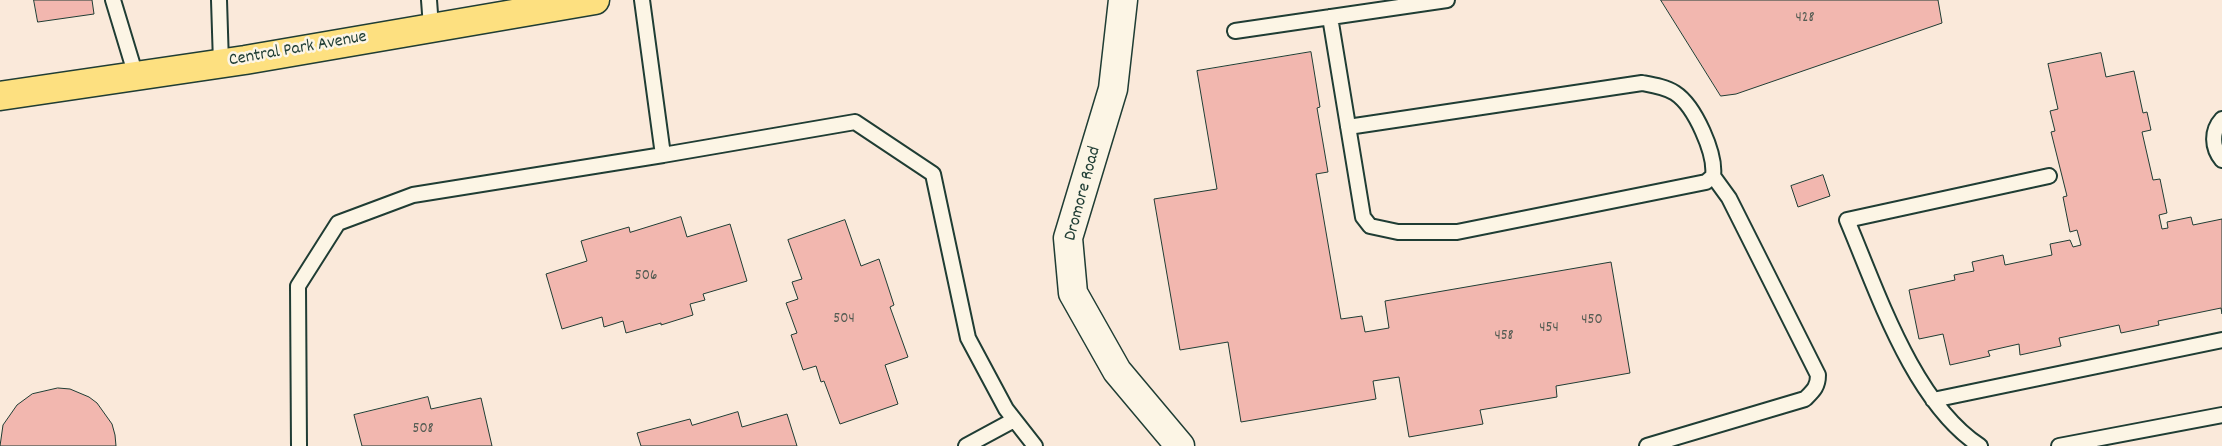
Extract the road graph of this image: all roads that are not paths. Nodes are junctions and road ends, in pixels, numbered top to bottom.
1 (113, 0) edge
2 (219, 0) edge
3 (429, 0) edge
4 (595, 0) edge
5 (642, 0) edge
6 (1123, 0) edge
7 (1447, 0) edge
8 (1330, 17) junction
9 (431, 27) junction
10 (1234, 31) dead end
11 (221, 63) junction
12 (136, 76) junction
13 (0, 96) edge
14 (2222, 119) edge
15 (1348, 127) junction
16 (663, 155) junction
17 (2222, 160) edge
18 (1713, 176) junction
19 (2048, 176) dead end
20 (2222, 340) edge
21 (1933, 400) junction
22 (2222, 415) edge
23 (1014, 420) junction
24 (1663, 444) edge
25 (299, 446) edge
26 (966, 446) edge
27 (1035, 446) edge
28 (1180, 446) edge
29 (1648, 446) edge
30 (1980, 446) edge
31 (2059, 446) edge

1 - 12 lane
2 - 11 lane
3 - 9 lane
4 - 9 main road, Central Park Avenue
5 - 16 lane
6 - 28 street, Dromore Road
7 - 8 lane
8 - 10 lane
8 - 15 lane
9 - 11 main road, Central Park Avenue
11 - 12 main road, Central Park Avenue
12 - 13 main road, Central Park Avenue
14 - 17 lane
15 - 18 lane
15 - 18 lane
16 - 23 lane
16 - 25 lane
18 - 24 lane
19 - 21 lane
20 - 21 lane
21 - 30 lane
22 - 31 lane
23 - 26 lane
23 - 27 lane
24 - 29 lane

